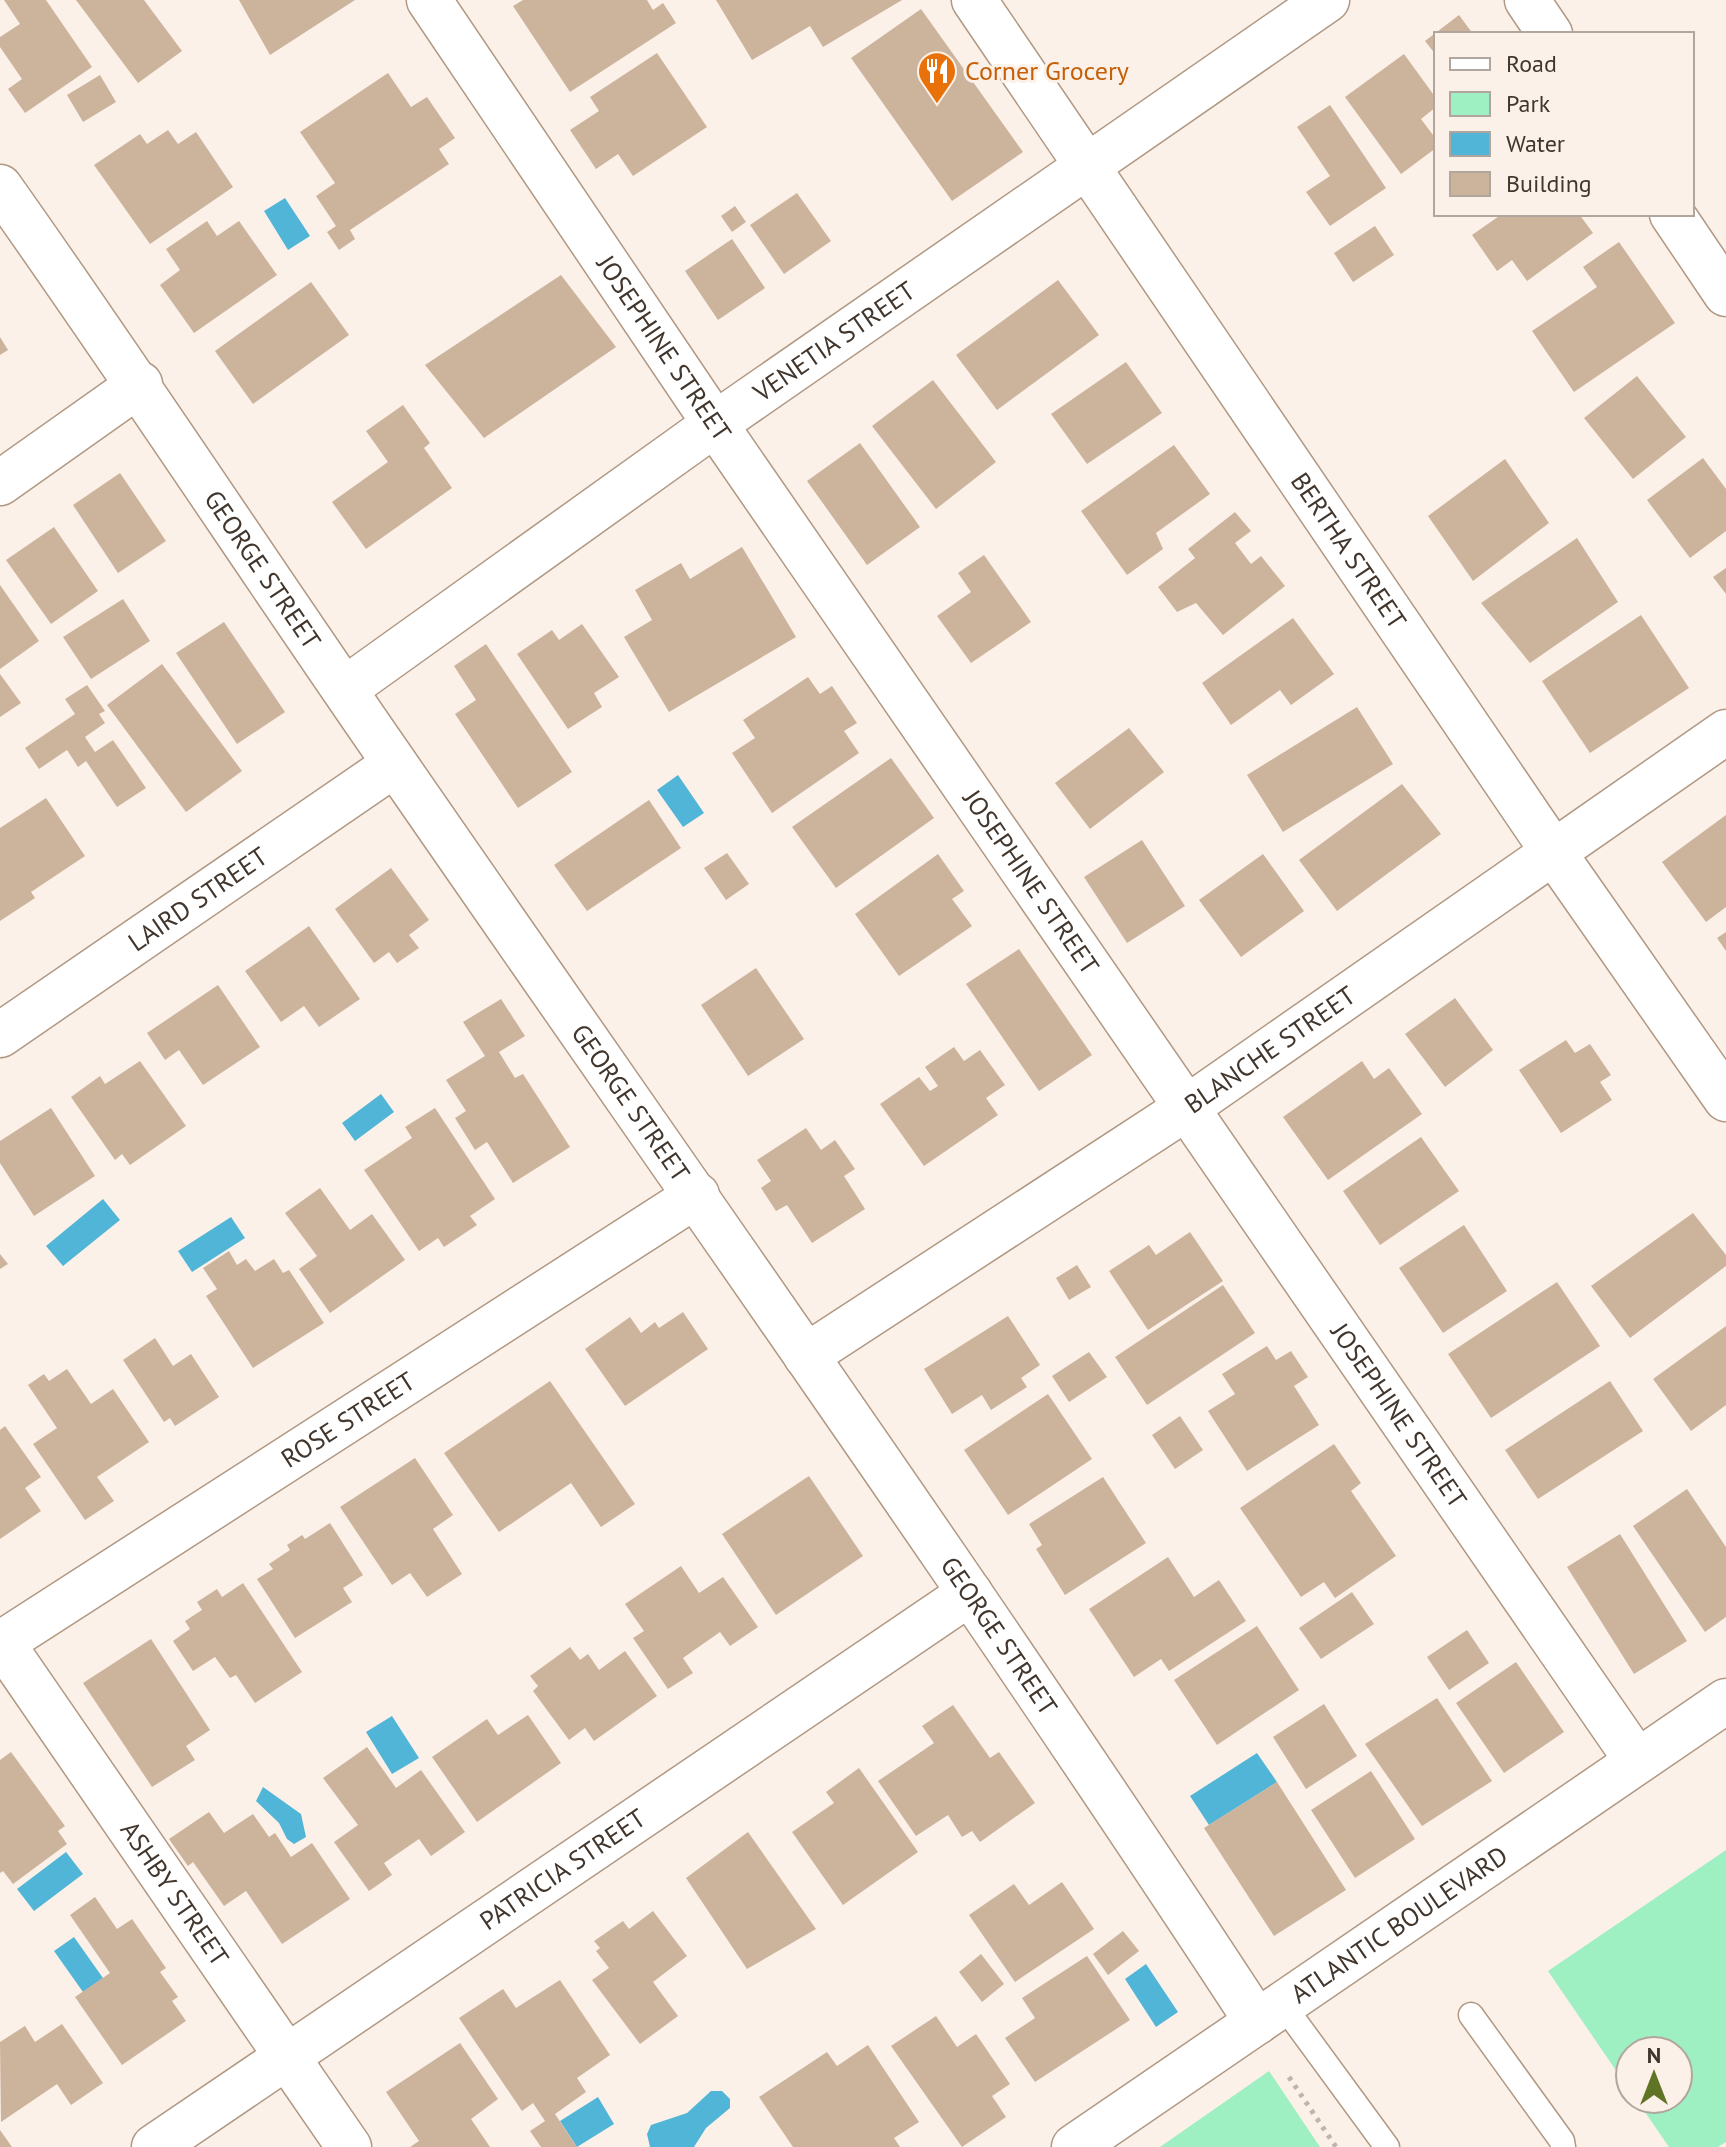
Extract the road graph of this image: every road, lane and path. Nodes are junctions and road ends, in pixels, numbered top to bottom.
1 (429, 0) edge
2 (974, 0) edge
3 (1327, 0) edge
4 (1527, 0) edge
5 (1549, 32) edge
6 (1087, 170) junction
7 (0, 187) edge
8 (1673, 216) edge
9 (1726, 294) edge
10 (140, 384) junction
11 (715, 424) junction
12 (0, 483) edge
13 (345, 689) junction
14 (1726, 732) edge
15 (395, 764) junction
16 (1552, 850) junction
17 (0, 1035) edge
18 (1726, 1099) edge
19 (1185, 1109) junction
20 (697, 1195) junction
21 (806, 1356) junction
22 (970, 1593) junction
23 (1, 1642) edge
24 (1726, 1701) edge
25 (1637, 1761) junction
26 (1270, 2013) junction
27 (1471, 2015) dead end
28 (287, 2058) junction
29 (1286, 2074) dead end
30 (154, 2147) edge
31 (349, 2147) edge
32 (1074, 2147) edge
33 (1336, 2147) edge
34 (1387, 2147) edge
35 (1563, 2147) edge

1 - 11 street, JOSEPHINE STREET
2 - 6 street, BERTHA STREET
3 - 6 street, VENETIA STREET
4 - 5 street
6 - 11 street, VENETIA STREET
6 - 16 street, BERTHA STREET
7 - 10 street, GEORGE STREET
8 - 9 street
10 - 12 street
10 - 13 street, GEORGE STREET
11 - 13 street, VENETIA STREET
11 - 19 street, JOSEPHINE STREET
13 - 15 street, GEORGE STREET
14 - 16 street, BLANCHE STREET
15 - 17 street, LAIRD STREET
15 - 20 street, GEORGE STREET
16 - 18 street, BERTHA STREET
16 - 19 street, BLANCHE STREET
19 - 21 street, BLANCHE STREET
19 - 25 street, JOSEPHINE STREET
20 - 21 street, GEORGE STREET
20 - 23 street, ROSE STREET
21 - 22 street, GEORGE STREET
22 - 26 street, GEORGE STREET
22 - 28 street, PATRICIA STREET
23 - 28 street, ASHBY STREET
24 - 25 street, ATLANTIC BOULEVARD
25 - 26 street, ATLANTIC BOULEVARD
26 - 32 street, ATLANTIC BOULEVARD
26 - 34 lane
27 - 35 lane
28 - 30 street, PATRICIA STREET
28 - 31 street, ASHBY STREET
29 - 33 path

